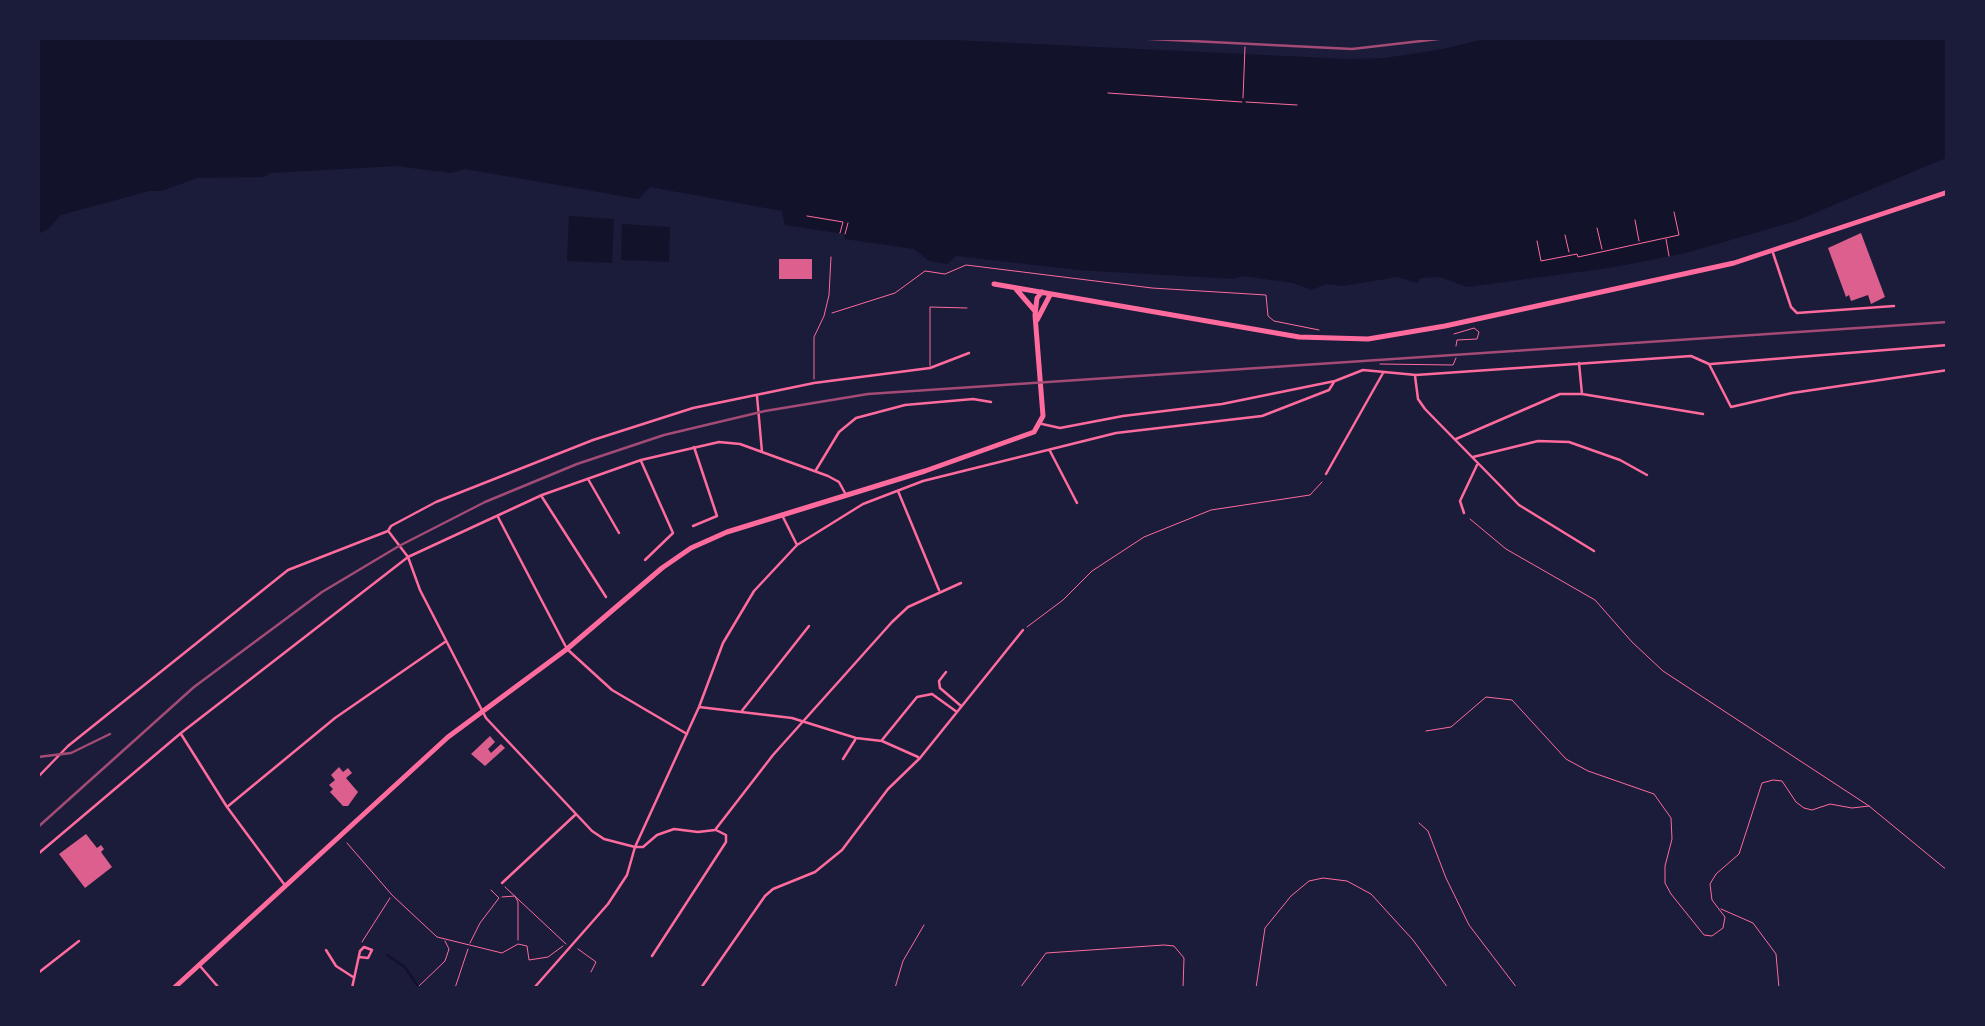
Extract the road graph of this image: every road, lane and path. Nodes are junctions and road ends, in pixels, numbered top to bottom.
1 (1245, 46) dead end
2 (1108, 93) dead end
3 (1242, 102) junction
4 (1297, 105) dead end
5 (1948, 192) edge
6 (1674, 212) dead end
7 (808, 216) dead end
8 (1635, 220) dead end
9 (848, 223) dead end
10 (1597, 228) dead end
11 (1566, 235) dead end
12 (1666, 238) junction
13 (1537, 241) dead end
14 (1640, 244) junction
15 (1602, 252) junction
16 (1773, 252) junction
17 (1570, 255) junction
18 (1669, 256) dead end
19 (830, 257) dead end
20 (994, 284) dead end
21 (1014, 287) junction
22 (1042, 292) junction
23 (1052, 293) junction
24 (1894, 306) dead end
25 (968, 308) dead end
26 (1034, 311) junction
27 (824, 316) junction
28 (1038, 320) junction
29 (1454, 324) junction
30 (1318, 330) dead end
31 (1948, 345) edge
32 (1456, 346) dead end
33 (969, 353) dead end
34 (1456, 358) dead end
35 (1579, 361) junction
36 (1709, 364) junction
37 (930, 368) junction
38 (1376, 370) junction
39 (1948, 370) edge
40 (1384, 371) junction
41 (1416, 374) junction
42 (1335, 381) junction
43 (814, 383) junction
44 (757, 394) junction
45 (1582, 394) junction
46 (991, 402) dead end
47 (1703, 414) dead end
48 (1041, 423) junction
49 (1455, 439) junction
50 (693, 445) junction
51 (1050, 450) junction
52 (762, 453) junction
53 (1472, 458) junction
54 (641, 460) junction
55 (1477, 464) junction
56 (815, 472) junction
57 (1326, 474) joint
58 (1647, 475) dead end
59 (587, 478) junction
60 (898, 489) junction
61 (542, 496) junction
62 (846, 496) junction
63 (1077, 503) dead end
64 (1464, 513) joint
65 (782, 515) junction
66 (497, 516) junction
67 (693, 526) dead end
68 (390, 532) junction
69 (619, 533) dead end
70 (797, 545) junction
71 (1594, 551) dead end
72 (408, 557) junction
73 (645, 560) dead end
74 (961, 584) dead end
75 (940, 592) junction
76 (606, 597) dead end
77 (808, 626) dead end
78 (1022, 630) joint
79 (446, 641) junction
80 (568, 649) junction
81 (946, 672) dead end
82 (699, 707) junction
83 (962, 707) junction
84 (482, 711) junction
85 (740, 713) junction
86 (958, 713) junction
87 (802, 722) junction
88 (1426, 730) dead end
89 (180, 733) junction
90 (687, 734) junction
91 (856, 738) junction
92 (882, 741) junction
93 (920, 758) junction
94 (843, 759) dead end
95 (38, 777) edge
96 (226, 806) junction
97 (1869, 806) junction
98 (576, 814) junction
99 (1420, 823) dead end
100 (715, 830) junction
101 (341, 837) junction
102 (635, 847) junction
103 (38, 854) edge
104 (1948, 871) edge
105 (502, 884) joint
106 (286, 886) junction
107 (490, 890) dead end
108 (392, 895) junction
109 (515, 896) junction
110 (499, 898) junction
111 (1718, 908) junction
112 (924, 925) dead end
113 (442, 938) junction
114 (80, 941) dead end
115 (518, 944) junction
116 (568, 945) junction
117 (470, 946) junction
118 (326, 950) dead end
119 (360, 951) junction
120 (724, 953) junction
121 (652, 956) dead end
122 (359, 958) junction
123 (732, 958) dead end
124 (199, 965) junction
125 (591, 972) dead end
126 (38, 973) edge
127 (354, 977) junction
128 (174, 988) edge
129 (219, 988) edge
130 (352, 988) edge
131 (417, 988) edge
132 (455, 988) edge
133 (534, 988) edge
134 (701, 988) edge
135 (894, 988) edge
136 (1020, 988) edge
137 (1183, 988) edge
138 (1256, 988) edge
139 (1448, 988) edge
140 (1516, 988) edge
141 (1780, 988) edge

1 - 3 path
2 - 3 path
3 - 4 path
5 - 16 main road
6 - 12 path
7 - 9 path
8 - 14 path
10 - 15 path
11 - 17 path
12 - 14 path
12 - 18 path
13 - 17 path
14 - 15 path
15 - 17 path
16 - 24 street
16 - 29 main road
19 - 27 lane
20 - 21 main road
21 - 22 main road
21 - 26 main road
22 - 23 main road
22 - 26 main road
23 - 28 main road
23 - 29 main road
25 - 37 lane
26 - 28 main road
27 - 30 path
27 - 43 lane
28 - 48 main road
29 - 32 path
31 - 36 street
33 - 37 street
34 - 38 path
35 - 36 street
35 - 41 street
35 - 45 street
36 - 39 street
37 - 43 street
38 - 40 street
38 - 42 street
40 - 41 street
40 - 57 street
41 - 49 street
42 - 48 street
42 - 51 street
43 - 44 street
44 - 52 street
44 - 68 street
45 - 47 street
45 - 49 street
46 - 56 street
48 - 62 main road
49 - 53 street
50 - 52 street
50 - 54 street
50 - 67 street
51 - 60 street
51 - 63 street
52 - 56 street
53 - 55 street
53 - 58 street
54 - 59 street
54 - 73 street
55 - 64 street
55 - 71 street
56 - 62 street
57 - 78 path
59 - 61 street
59 - 69 street
60 - 70 street
60 - 75 street
61 - 66 street
61 - 76 street
62 - 65 main road
64 - 97 path
65 - 70 street
65 - 80 main road
66 - 72 street
66 - 80 street
68 - 72 street
68 - 95 street
70 - 82 street
72 - 79 street
72 - 89 street
74 - 75 street
75 - 87 street
77 - 85 street
78 - 83 street
79 - 84 street
79 - 96 street
80 - 84 main road
80 - 90 street
81 - 83 street
82 - 85 street
82 - 90 street
83 - 86 street
84 - 98 street
84 - 101 main road
85 - 87 street
86 - 92 street
86 - 93 street
87 - 91 street
87 - 100 street
88 - 111 path
89 - 96 street
89 - 103 street
90 - 102 street
91 - 92 street
91 - 94 street
92 - 93 street
93 - 120 street
96 - 106 street
97 - 104 path
97 - 111 path
98 - 102 street
98 - 105 street
99 - 140 path
100 - 102 street
100 - 121 street
101 - 106 main road
101 - 108 path
102 - 116 street
105 - 109 path
106 - 124 main road
107 - 110 path
108 - 113 path
108 - 119 path
109 - 110 path
109 - 115 path
109 - 116 path
110 - 117 path
111 - 141 path
112 - 135 path
113 - 117 path
113 - 131 path
114 - 126 street
115 - 116 path
115 - 117 path
116 - 125 path
116 - 133 street
117 - 132 path
118 - 127 street
119 - 122 street
119 - 122 street
120 - 123 street
120 - 134 street
122 - 127 street
124 - 128 main road
124 - 129 street
127 - 130 street
136 - 137 path
138 - 139 path

